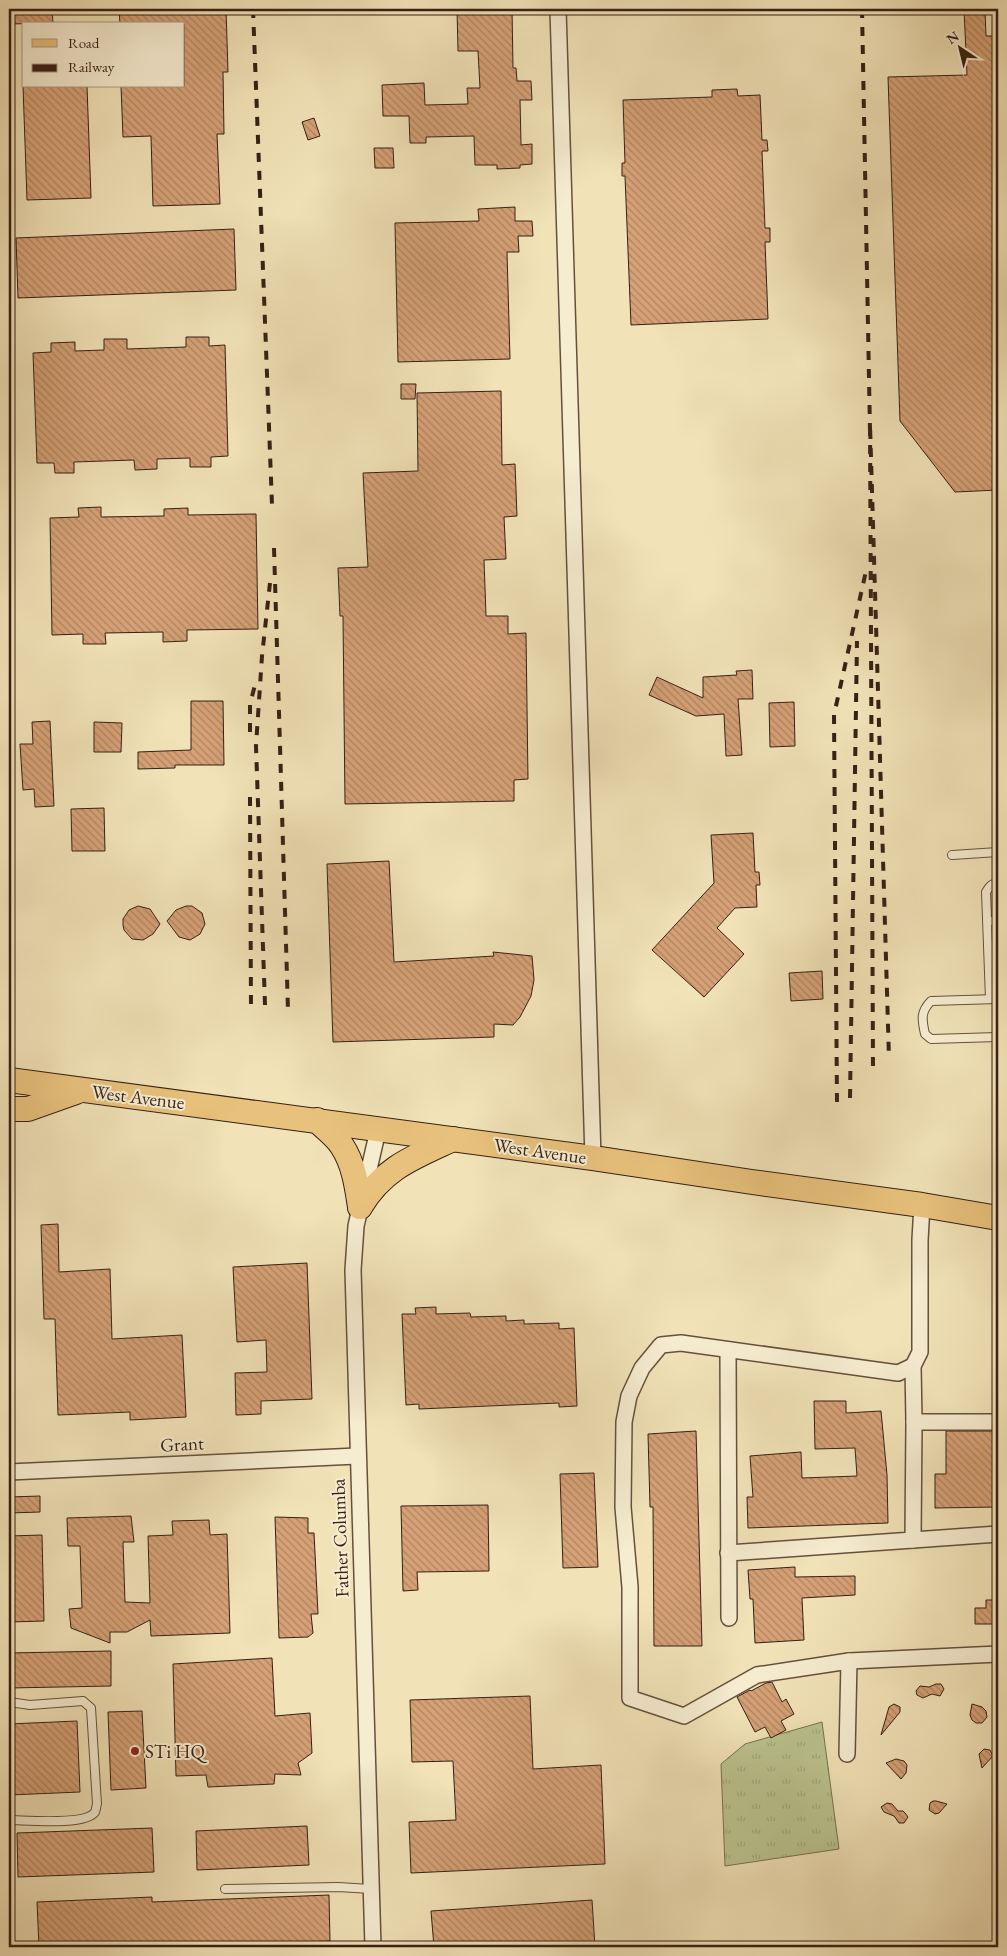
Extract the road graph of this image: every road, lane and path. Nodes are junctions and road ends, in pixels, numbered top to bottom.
1 (558, 9) edge
2 (998, 852) edge
3 (952, 855) dead end
4 (998, 883) edge
5 (988, 921) junction
6 (998, 921) edge
7 (989, 956) junction
8 (998, 956) edge
9 (994, 999) edge
10 (998, 1037) edge
11 (9, 1080) edge
12 (80, 1090) junction
13 (9, 1109) edge
14 (317, 1120) junction
15 (378, 1130) junction
16 (453, 1139) junction
17 (593, 1158) junction
18 (922, 1205) junction
19 (360, 1208) junction
20 (998, 1218) edge
21 (728, 1350) junction
22 (912, 1366) junction
23 (914, 1422) junction
24 (998, 1422) edge
25 (358, 1456) junction
26 (9, 1472) edge
27 (998, 1534) edge
28 (913, 1540) junction
29 (728, 1553) junction
30 (729, 1618) dead end
31 (998, 1654) edge
32 (849, 1660) junction
33 (9, 1702) edge
34 (847, 1754) dead end
35 (9, 1820) edge
36 (371, 1889) junction
37 (226, 1890) dead end
38 (372, 1947) edge

1 - 17 street
2 - 3 lane
4 - 5 lane
5 - 6 lane
5 - 7 lane
7 - 8 lane
7 - 9 lane
9 - 10 lane
11 - 12 main road, West Avenue
12 - 13 main road, West Avenue
12 - 14 main road, West Avenue
14 - 15 main road, West Avenue
14 - 19 main road
15 - 16 main road, West Avenue
15 - 19 street, Father Columba
16 - 17 main road, West Avenue
16 - 19 main road
17 - 18 main road, West Avenue
18 - 20 main road, West Avenue
18 - 22 street
19 - 25 street, Father Columba
21 - 22 street
21 - 29 street
21 - 32 street
22 - 23 street
23 - 24 street
23 - 28 street
25 - 26 street, Grant
25 - 36 street, Father Columba
27 - 28 street
28 - 29 street
29 - 30 street
31 - 32 street
32 - 34 street
33 - 35 lane
36 - 37 lane
36 - 38 street, Father Columba

